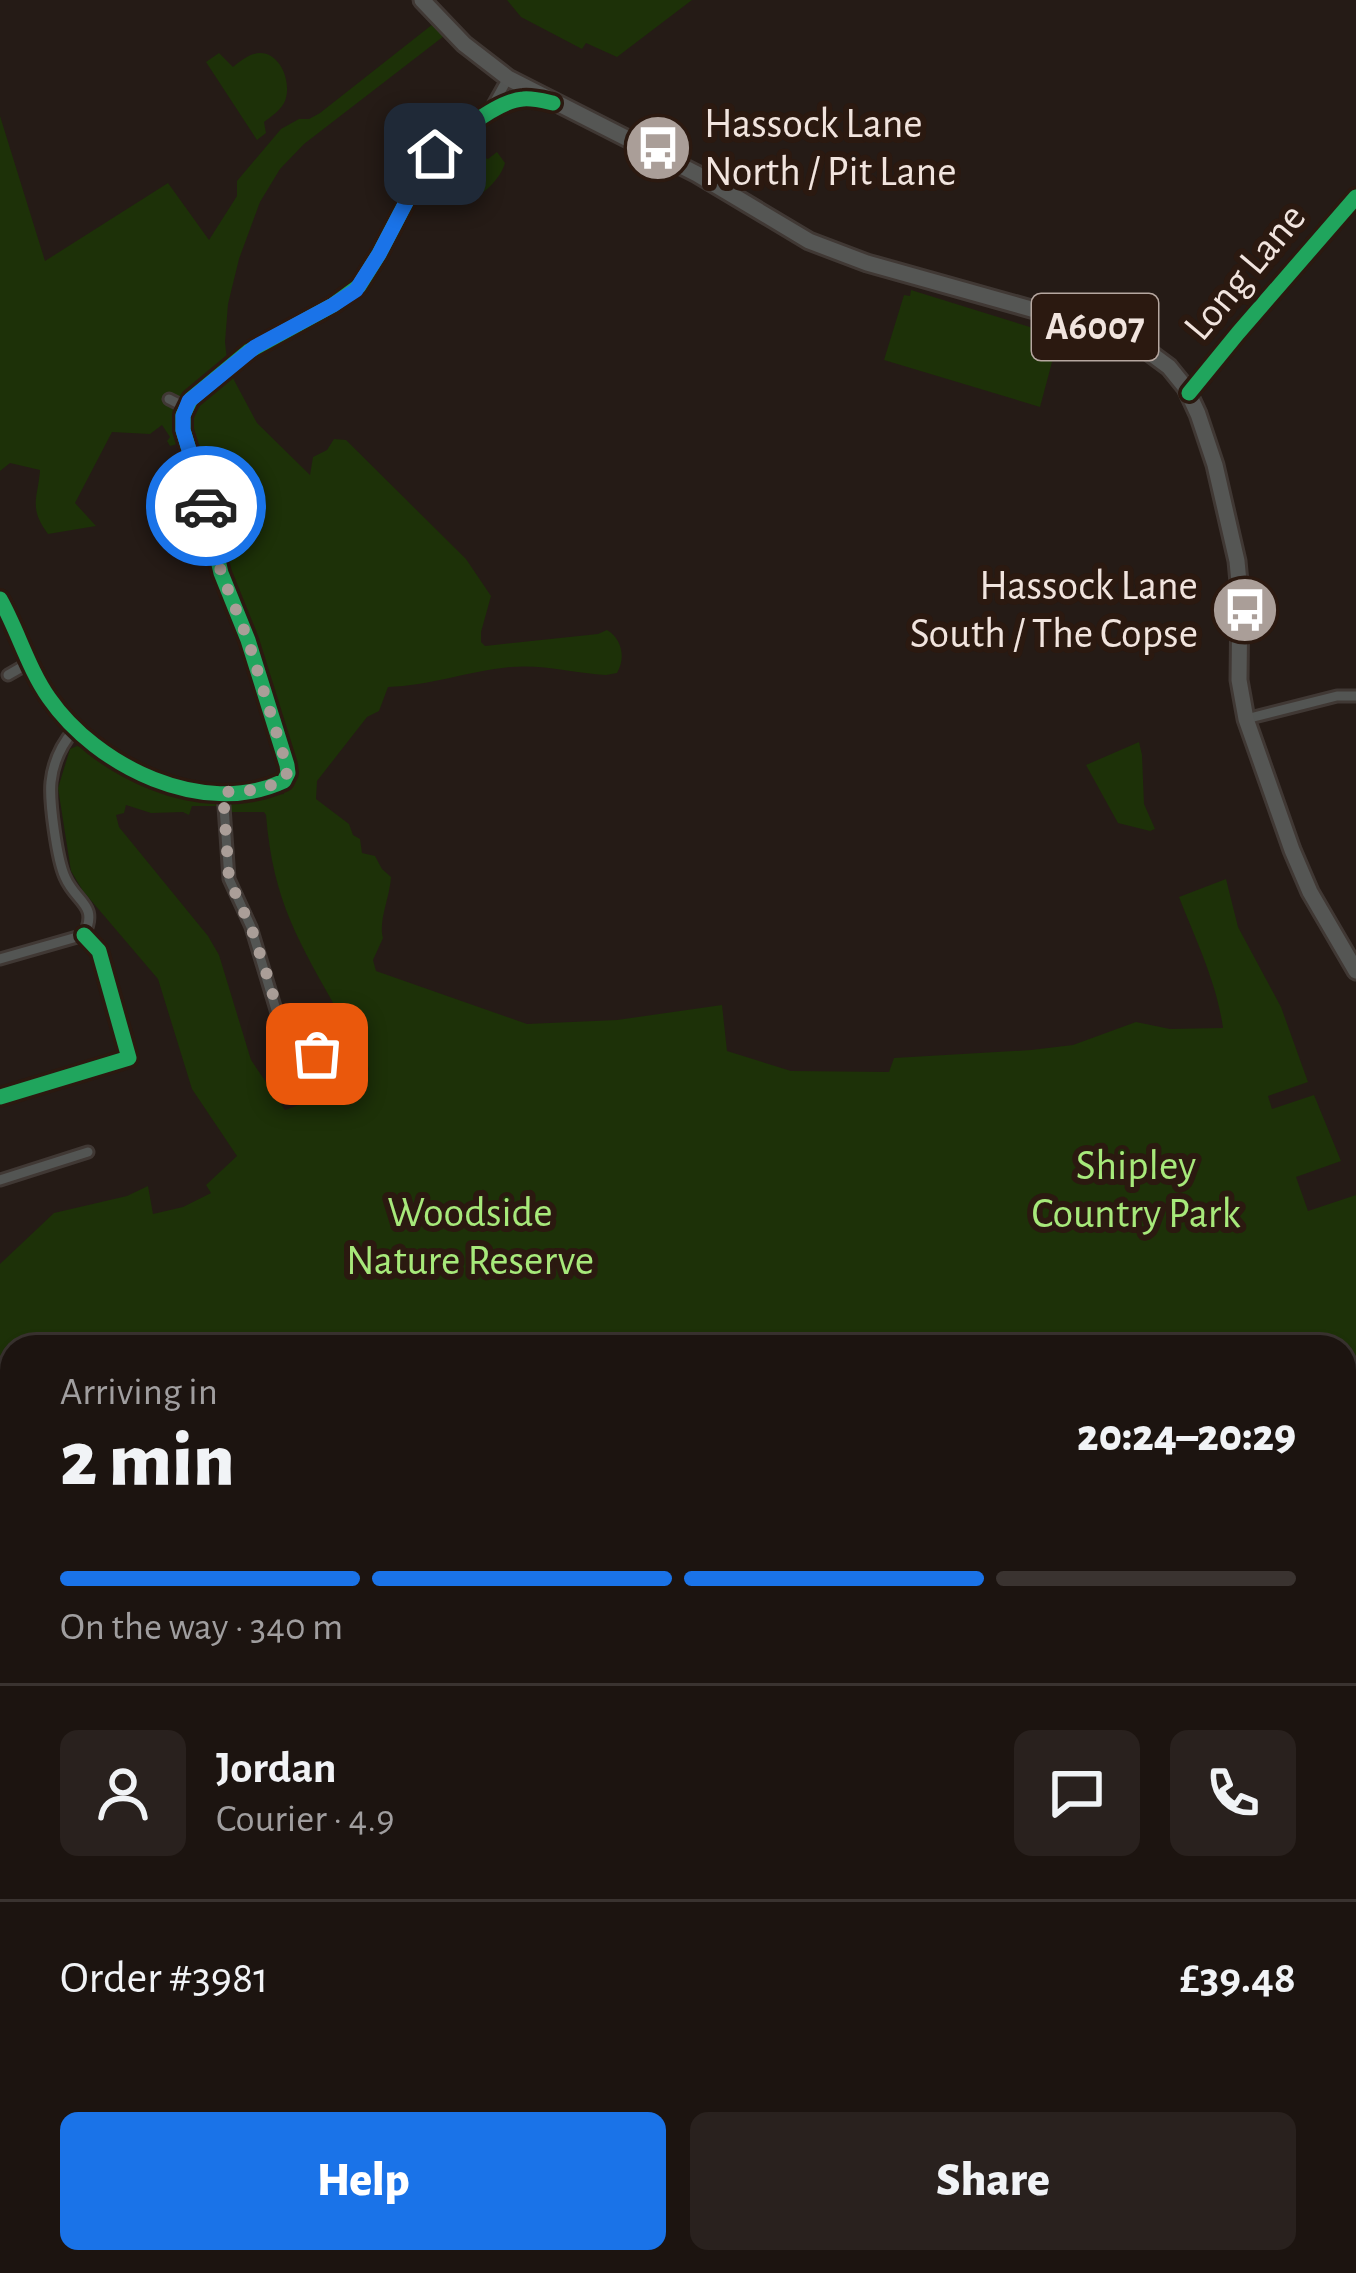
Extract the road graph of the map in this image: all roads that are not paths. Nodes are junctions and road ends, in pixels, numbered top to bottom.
1 (422, 0) edge
2 (508, 78) junction
3 (553, 103) junction
4 (489, 112) junction
5 (1356, 197) edge
6 (1189, 393) junction
7 (169, 399) dead end
8 (185, 407) junction
9 (212, 538) junction
10 (193, 542) dead end
11 (0, 598) edge
12 (232, 604) junction
13 (217, 610) dead end
14 (29, 663) junction
15 (8, 675) dead end
16 (1356, 696) edge
17 (268, 705) junction
18 (1354, 707) edge
19 (252, 710) dead end
20 (1248, 726) junction
21 (74, 730) junction
22 (40, 767) dead end
23 (54, 771) junction
24 (223, 792) junction
25 (84, 935) junction
26 (0, 959) edge
27 (1356, 971) edge
28 (317, 1054) dead end
29 (299, 1062) junction
30 (286, 1068) dead end
31 (0, 1097) edge
32 (73, 1141) dead end
33 (0, 1180) edge

1 - 2 main road, A6007
2 - 3 main road, A6007
2 - 4 street
3 - 4 street
3 - 6 main road, A6007
4 - 8 street
5 - 6 street, Long Lane
6 - 20 main road, A6007
7 - 8 street
8 - 9 street
9 - 10 street
9 - 12 street
11 - 14 street
12 - 13 street
12 - 17 street
14 - 15 street
14 - 21 street
16 - 18 street
16 - 20 street
17 - 19 street
17 - 24 street
20 - 27 main road, A6007
21 - 23 street
21 - 24 street
22 - 23 street
23 - 25 street
24 - 29 street
25 - 26 street
25 - 31 street
28 - 29 street
29 - 30 street
32 - 33 street

